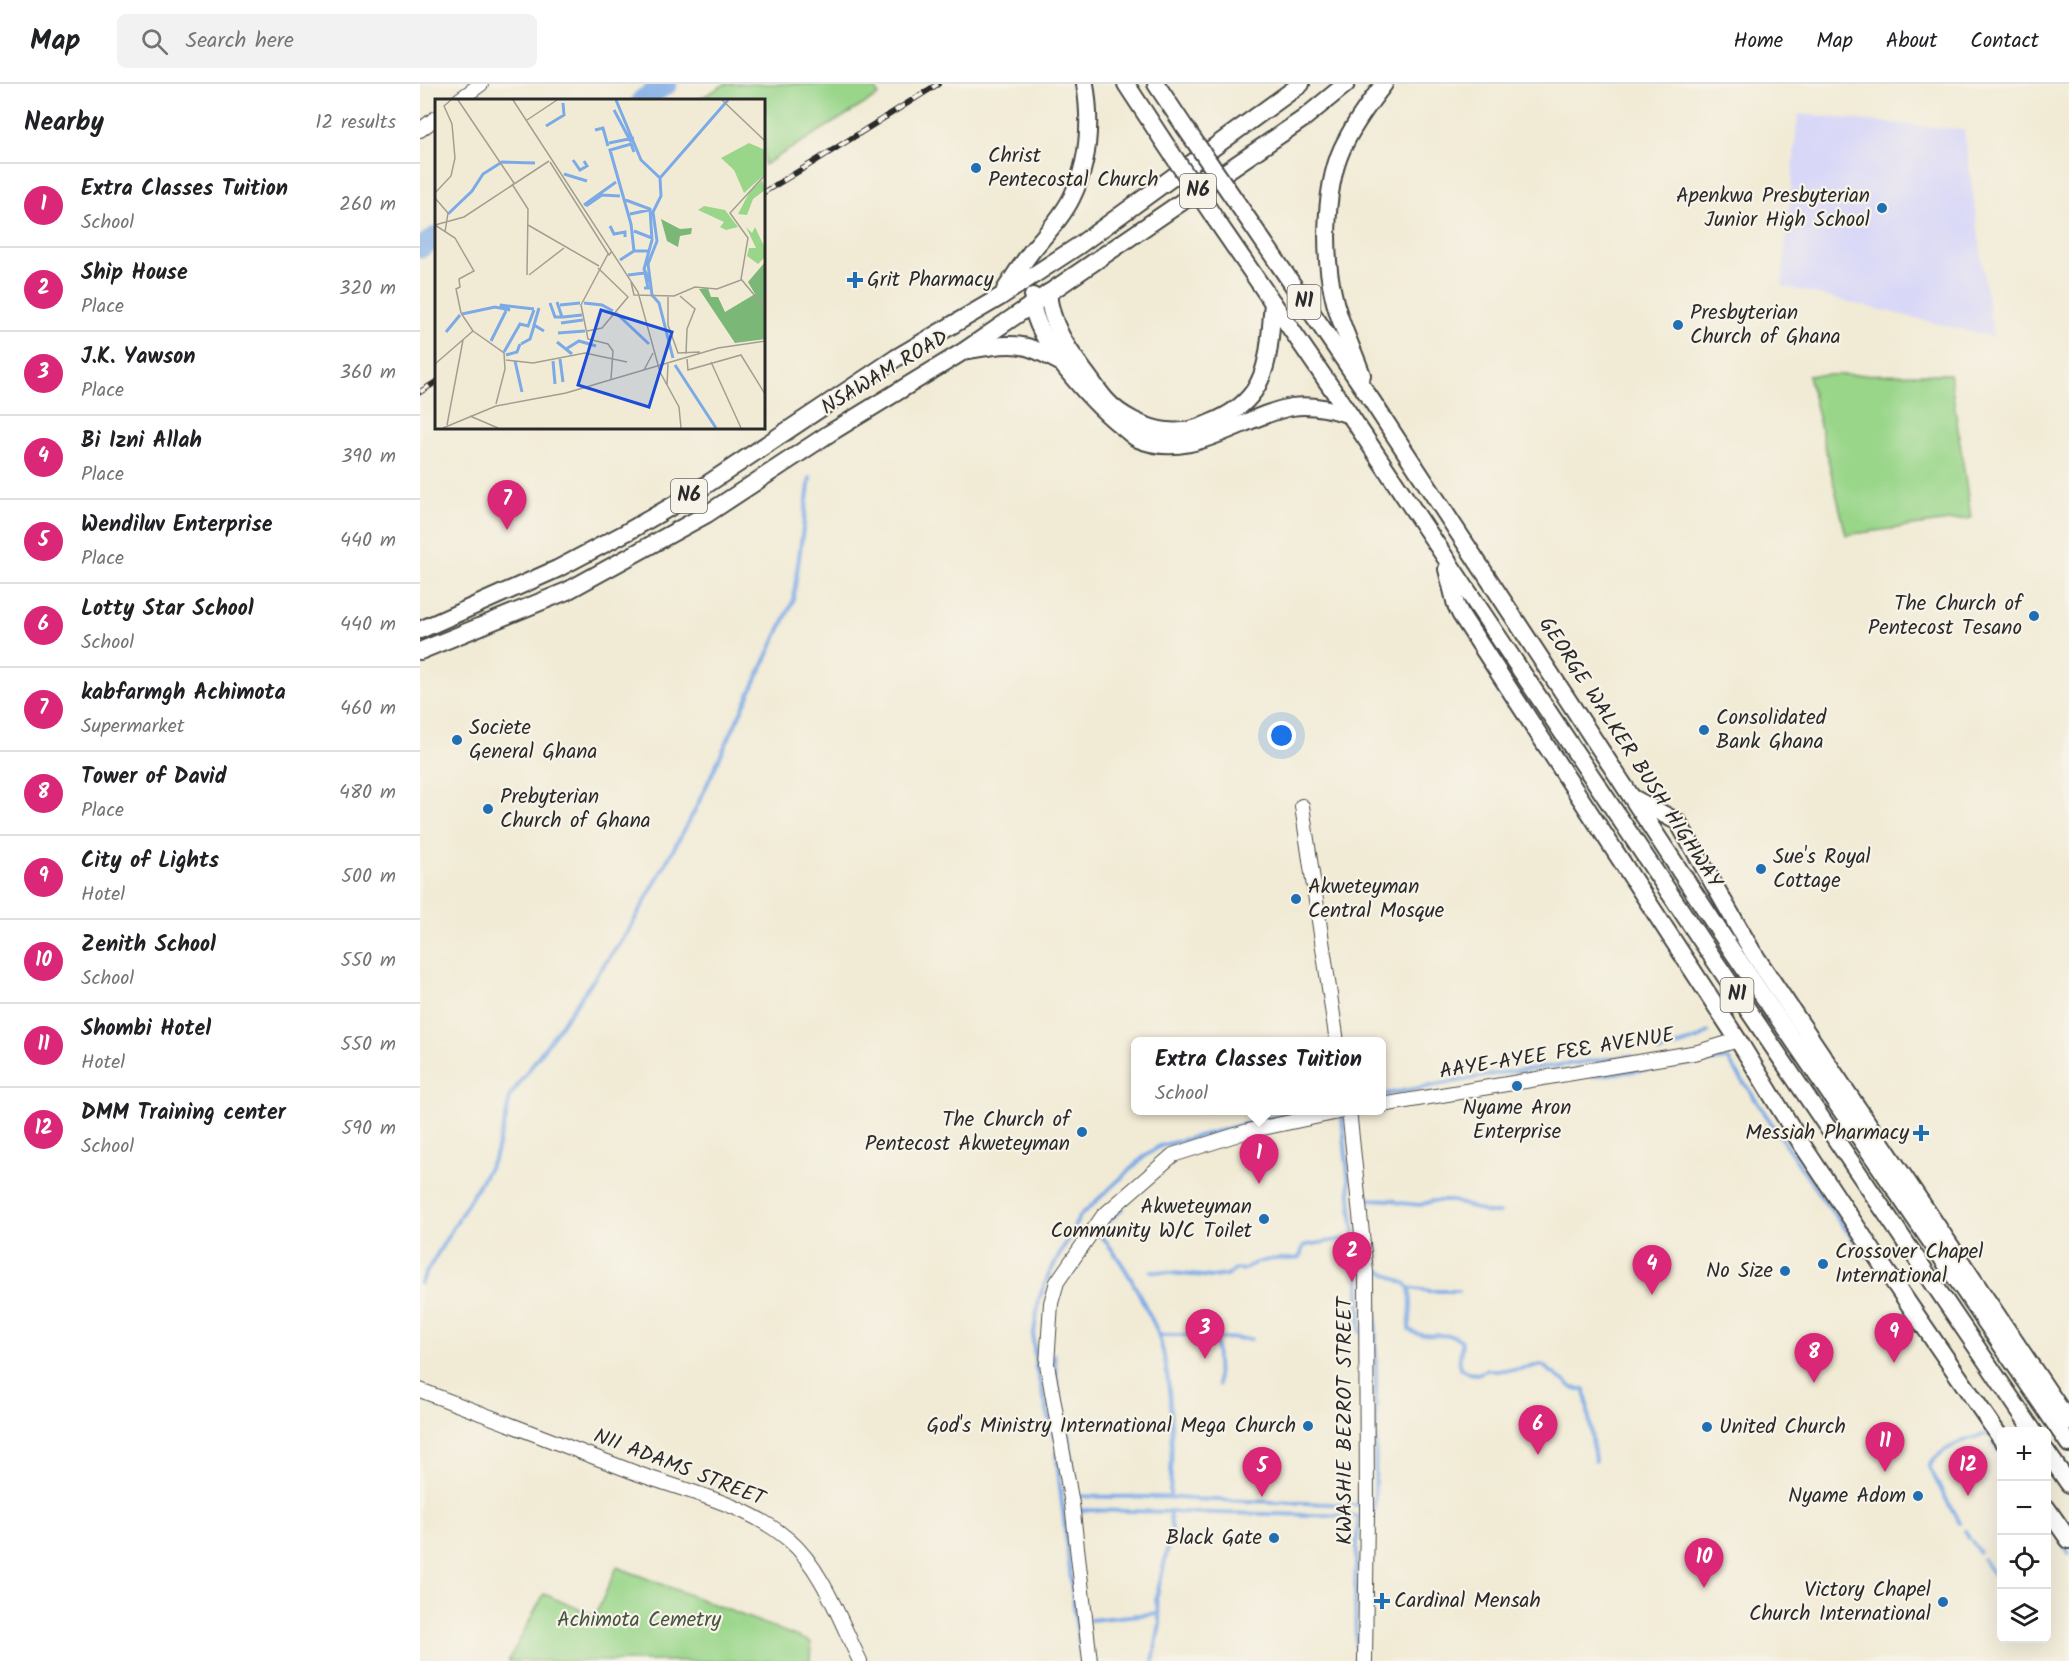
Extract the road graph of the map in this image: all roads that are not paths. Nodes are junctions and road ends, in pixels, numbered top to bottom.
1 (481, 84) edge
2 (1085, 84) edge
3 (1126, 84) edge
4 (1156, 84) edge
5 (1172, 84) edge
6 (1328, 84) edge
7 (1346, 84) edge
8 (1384, 84) edge
9 (1298, 86) edge
10 (460, 99) edge
11 (435, 119) edge
12 (1180, 119) junction
13 (1303, 119) junction
14 (420, 130) edge
15 (1042, 270) junction
16 (1048, 294) junction
17 (1000, 297) junction
18 (1273, 303) junction
19 (1032, 306) junction
20 (964, 351) junction
21 (1058, 361) junction
22 (1372, 401) junction
23 (1350, 415) junction
24 (1444, 556) junction
25 (556, 569) junction
26 (567, 591) junction
27 (420, 630) edge
28 (420, 651) edge
29 (1633, 797) junction
30 (1302, 806) dead end
31 (1336, 1037) edge
32 (1738, 1040) junction
33 (1386, 1104) edge
34 (1325, 1115) edge
35 (1350, 1115) edge
36 (420, 1390) edge
37 (2069, 1422) edge
38 (2031, 1427) edge
39 (1997, 1434) edge
40 (2069, 1444) edge
41 (2051, 1458) edge
42 (2069, 1484) edge
43 (2051, 1514) edge
44 (2069, 1540) edge
45 (860, 1661) edge
46 (1090, 1661) edge
47 (1365, 1661) edge

1 - 10 street
2 - 17 highway
3 - 18 highway, GEORGE WALKER BUSH HIGHWAY / N1, bridge
4 - 12 highway, GEORGE WALKER BUSH HIGHWAY / N1
5 - 12 highway
6 - 13 highway
7 - 13 highway, NSAWAM ROAD / N6
8 - 22 highway
9 - 15 highway, NSAWAM ROAD / N6
11 - 14 street
12 - 22 highway, GEORGE WALKER BUSH HIGHWAY / N1, bridge
13 - 16 highway, NSAWAM ROAD / N6
15 - 17 highway, NSAWAM ROAD / N6
15 - 19 highway
16 - 18 highway
16 - 19 highway, NSAWAM ROAD / N6
17 - 25 highway, NSAWAM ROAD / N6
18 - 23 highway, GEORGE WALKER BUSH HIGHWAY / N1
19 - 20 highway, NSAWAM ROAD / N6
19 - 21 highway
20 - 21 highway
20 - 26 highway, NSAWAM ROAD / N6
21 - 23 highway
22 - 29 highway, GEORGE WALKER BUSH HIGHWAY / N1
23 - 24 highway, GEORGE WALKER BUSH HIGHWAY / N1
24 - 32 highway
24 - 38 highway, GEORGE WALKER BUSH HIGHWAY / N1
25 - 26 highway
25 - 27 highway, NSAWAM ROAD / N6
26 - 28 highway, NSAWAM ROAD / N6
29 - 37 highway
29 - 40 highway, GEORGE WALKER BUSH HIGHWAY / N1
30 - 31 street
32 - 33 street, AAYE-AYEE FƐƐ AVENUE
32 - 39 highway
34 - 46 street
35 - 47 street, KWASHIE BEZROT STREET
36 - 45 street, NII ADAMS STREET
41 - 42 highway
43 - 44 highway

